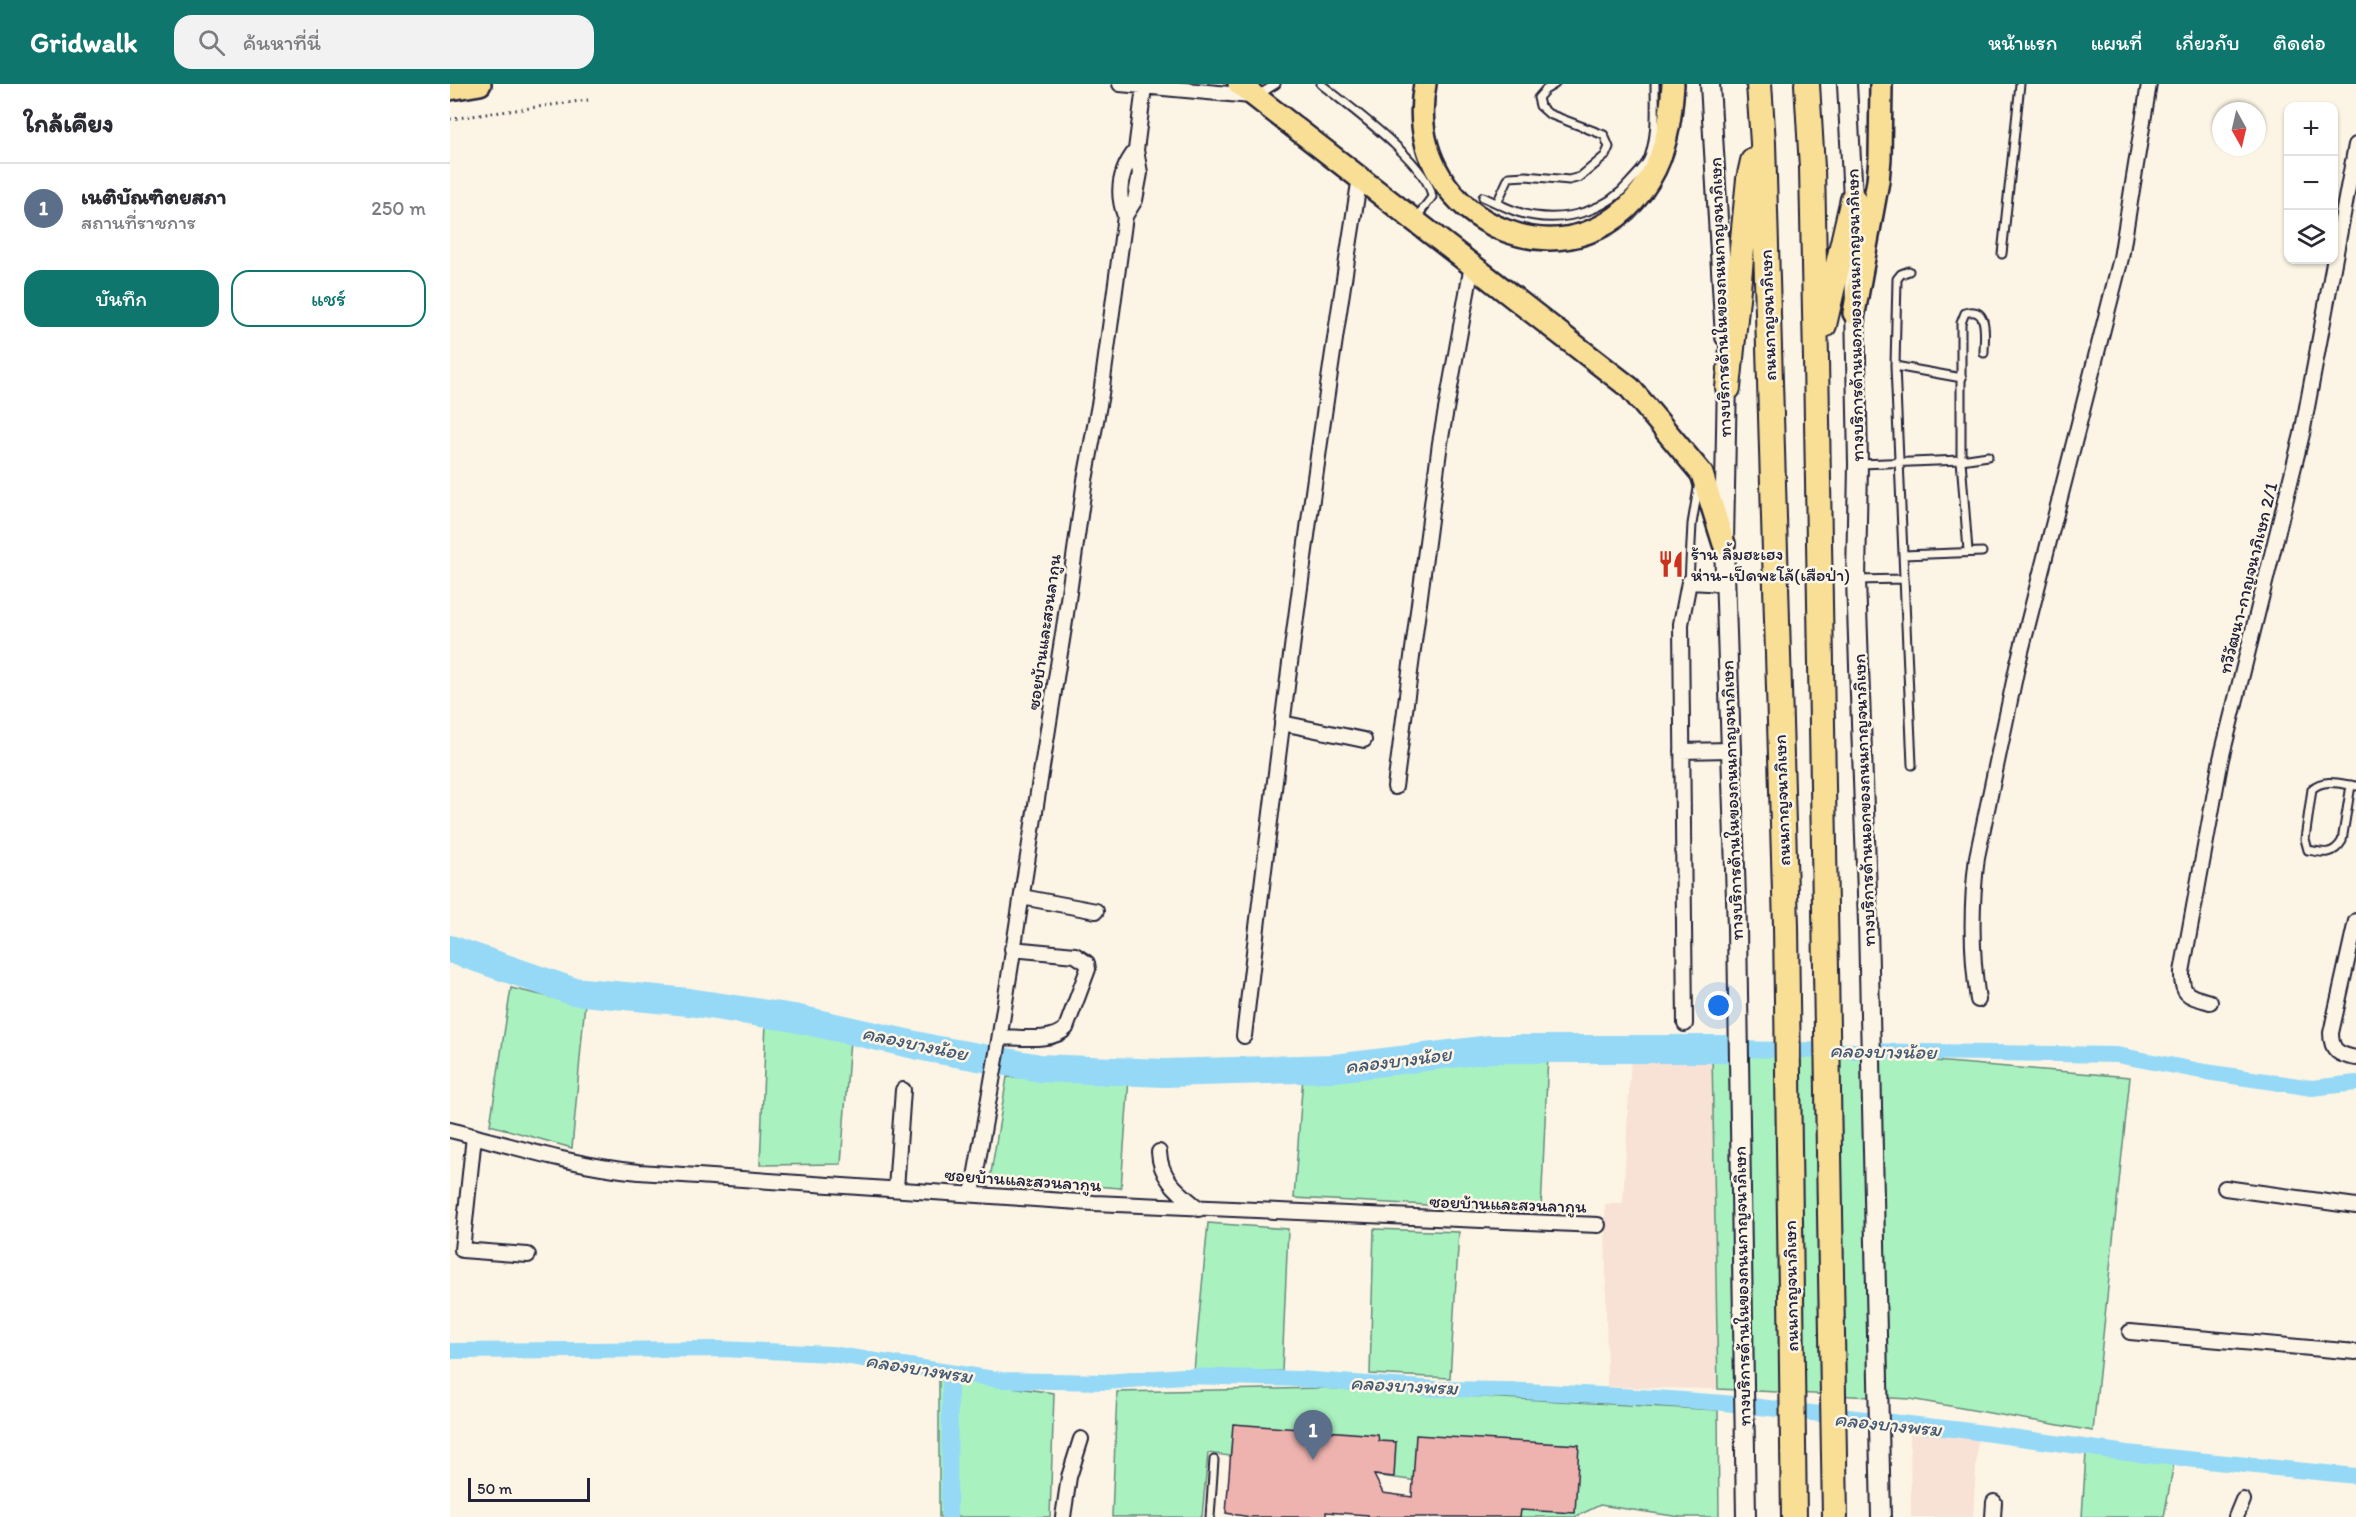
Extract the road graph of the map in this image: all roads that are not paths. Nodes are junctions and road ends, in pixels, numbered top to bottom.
1 (480, 84) edge
2 (1120, 84) edge
3 (1276, 84) edge
4 (1321, 84) edge
5 (1425, 84) edge
6 (1555, 84) edge
7 (1655, 84) edge
8 (1673, 84) edge
9 (1710, 84) edge
10 (1759, 84) edge
11 (1807, 84) edge
12 (1847, 84) edge
13 (1881, 84) edge
14 (2020, 84) edge
15 (2149, 84) edge
16 (1144, 87) junction
17 (450, 89) edge
18 (1248, 90) edge
19 (1763, 143) junction
20 (2356, 145) edge
21 (1360, 177) junction
22 (1483, 197) dead end
23 (1853, 199) junction
24 (1497, 203) junction
25 (1414, 219) junction
26 (2002, 254) dead end
27 (1472, 265) junction
28 (1909, 271) dead end
29 (1854, 313) junction
30 (1984, 352) dead end
31 (1816, 359) junction
32 (1895, 366) junction
33 (1962, 378) junction
34 (1728, 388) junction
35 (1988, 456) dead end
36 (1961, 460) junction
37 (1898, 462) junction
38 (1858, 464) junction
39 (1702, 474) junction
40 (1725, 544) junction
41 (1968, 552) junction
42 (1982, 552) dead end
43 (1903, 555) junction
44 (1904, 579) junction
45 (1856, 580) junction
46 (1689, 582) junction
47 (1726, 584) junction
48 (1282, 723) junction
49 (1364, 740) dead end
50 (1730, 750) junction
51 (1682, 751) junction
52 (1912, 765) dead end
53 (2353, 786) edge
54 (1395, 788) dead end
55 (1022, 897) junction
56 (1096, 911) dead end
57 (2356, 921) edge
58 (1012, 949) junction
59 (2353, 949) edge
60 (1977, 1000) dead end
61 (2210, 1002) dead end
62 (1685, 1024) dead end
63 (1244, 1036) dead end
64 (1000, 1037) junction
65 (2356, 1058) edge
66 (903, 1090) dead end
67 (450, 1130) edge
68 (474, 1136) junction
69 (1159, 1152) dead end
70 (2225, 1188) dead end
71 (896, 1189) junction
72 (972, 1194) junction
73 (2356, 1206) edge
74 (1199, 1209) junction
75 (1598, 1225) dead end
76 (456, 1250) edge
77 (528, 1255) dead end
78 (2130, 1332) dead end
79 (2356, 1352) edge
80 (1081, 1439) dead end
81 (1214, 1460) dead end
82 (2244, 1500) dead end
83 (1994, 1502) dead end
84 (1746, 1516) edge
85 (1063, 1517) edge
86 (1210, 1517) edge
87 (1794, 1517) edge
88 (1835, 1517) edge
89 (1881, 1517) edge
90 (1993, 1517) edge
91 (2236, 1517) edge

1 - 17 main road
2 - 16 street
3 - 18 lane
4 - 25 lane
5 - 8 main road
6 - 24 lane
7 - 24 lane
9 - 34 main road, ทางบริการด้านในของถนนกาญจนาภิเษก
10 - 19 highway, ถนนกาญจนาภิเษก
11 - 31 highway
12 - 23 main road, ทางบริการด้านนอกของถนนกาญจนาภิเษก
13 - 29 main road
14 - 26 lane
15 - 60 street
16 - 18 street
16 - 55 street, ซอยบ้านและสวนลากูน
18 - 21 main road
19 - 34 highway
19 - 87 highway, ถนนกาญจนาภิเษก
20 - 61 street, ทวีวัฒนา-กาญจนาภิเษก 2/1
21 - 25 main road
21 - 48 street
22 - 24 lane
23 - 29 main road, ทางบริการด้านนอกของถนนกาญจนาภิเษก
23 - 31 highway
25 - 27 main road
27 - 39 main road
27 - 54 street
28 - 32 lane
29 - 38 main road, ทางบริการด้านนอกของถนนกาญจนาภิเษก
30 - 33 lane
31 - 88 highway
32 - 33 lane
32 - 37 lane
33 - 36 lane
34 - 40 main road, ทางบริการด้านในของถนนกาญจนาภิเษก
35 - 36 lane
36 - 37 lane
36 - 41 lane
37 - 38 lane
37 - 43 lane
38 - 45 main road, ทางบริการด้านนอกของถนนกาญจนาภิเษก
39 - 40 main road
39 - 46 lane
40 - 47 main road, ทางบริการด้านในของถนนกาญจนาภิเษก
41 - 42 lane
41 - 43 lane
43 - 44 lane
44 - 45 lane
44 - 52 lane
45 - 89 main road, ทางบริการด้านนอกของถนนกาญจนาภิเษก
46 - 47 street
46 - 51 street
47 - 50 main road, ทางบริการด้านในของถนนกาญจนาภิเษก
48 - 49 street
48 - 63 street
50 - 51 street
50 - 84 main road, ทางบริการด้านในของถนนกาญจนาภิเษก
51 - 62 street
53 - 53 lane
55 - 56 street
55 - 58 street, ซอยบ้านและสวนลากูน
57 - 59 street
58 - 64 street, ซอยบ้านและสวนลากูน
58 - 64 street
59 - 65 street
64 - 72 street, ซอยบ้านและสวนลากูน
66 - 71 street
67 - 68 street, ซอยบ้านและสวนลากูน
68 - 71 street, ซอยบ้านและสวนลากูน
68 - 76 street
69 - 74 street
70 - 73 street
71 - 72 street, ซอยบ้านและสวนลากูน
72 - 74 street, ซอยบ้านและสวนลากูน
74 - 75 street, ซอยบ้านและสวนลากูน
76 - 77 street
78 - 79 street
80 - 85 street
81 - 86 lane
82 - 91 street
83 - 90 street

